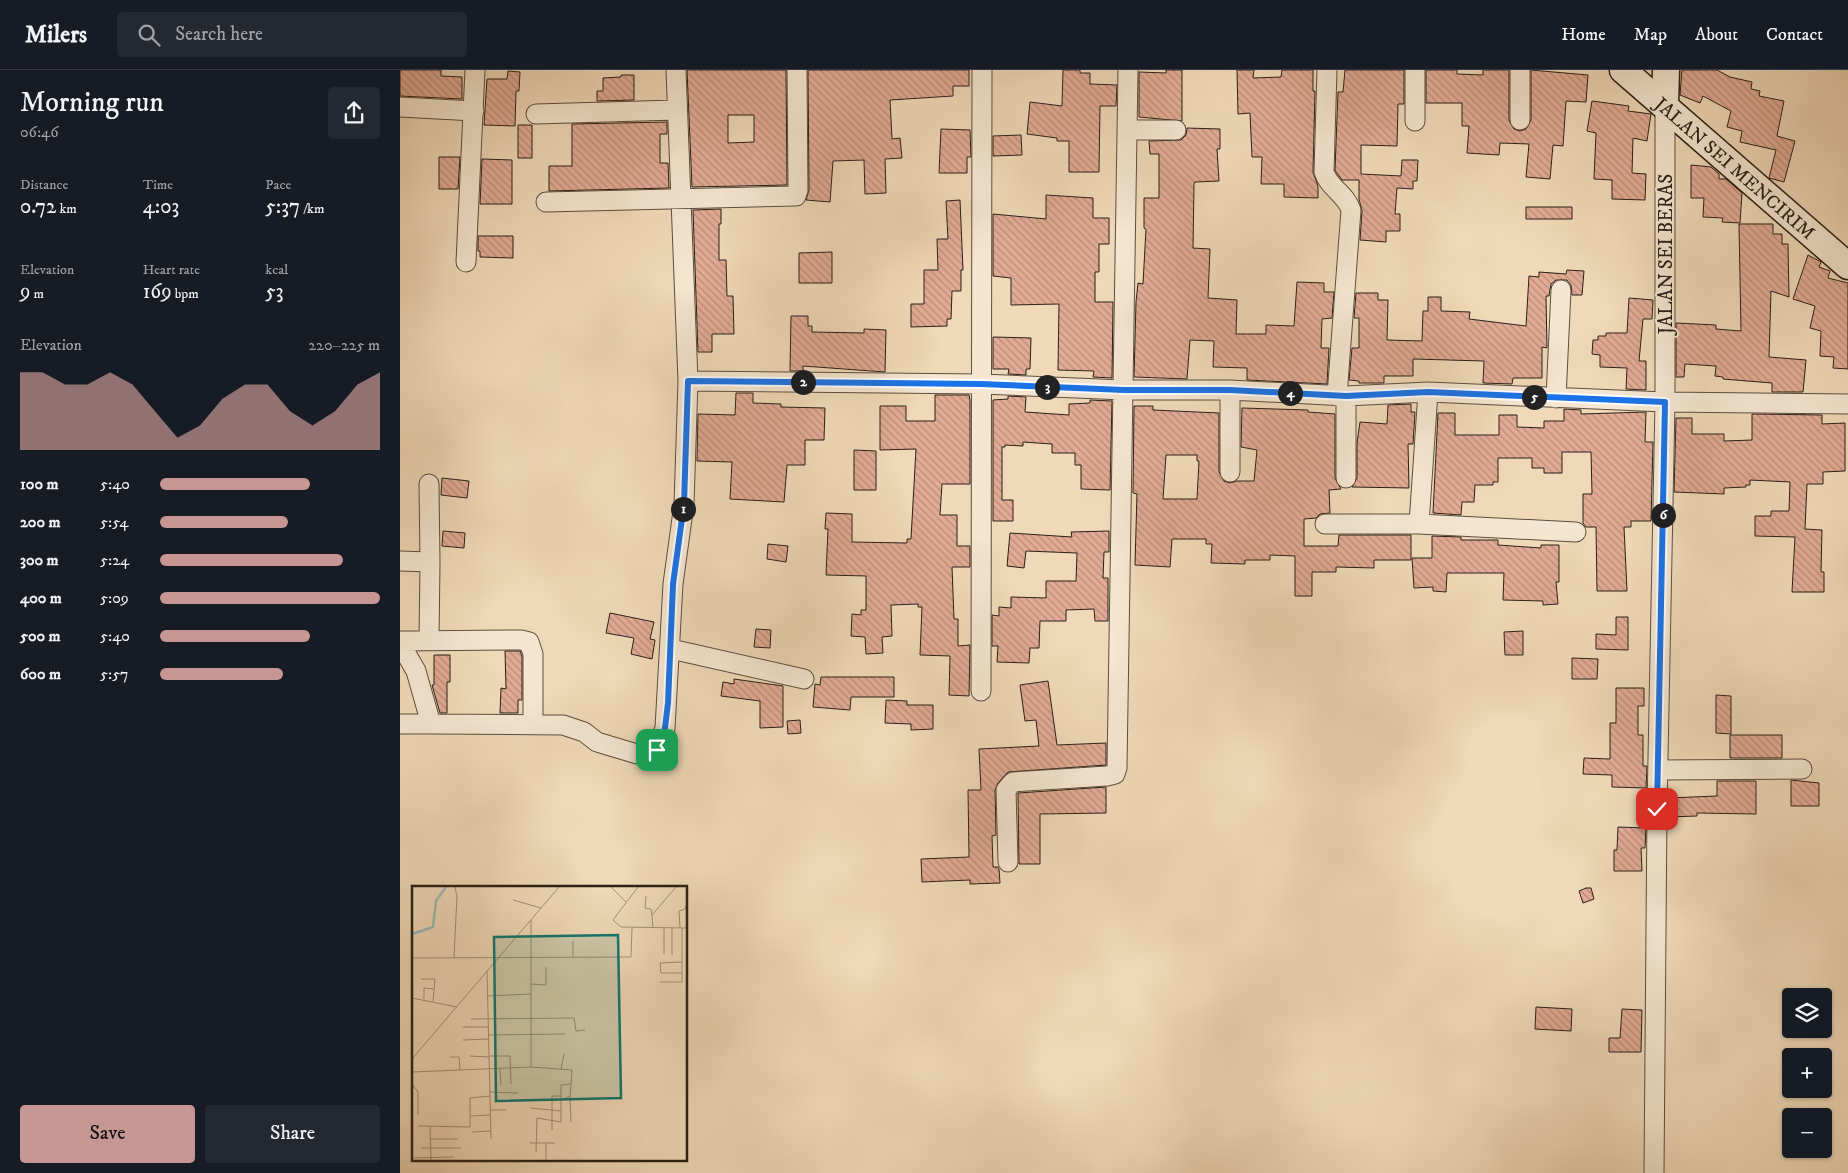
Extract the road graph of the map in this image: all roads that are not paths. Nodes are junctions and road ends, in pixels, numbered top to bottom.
1 (476, 70) edge
2 (676, 70) edge
3 (797, 70) edge
4 (982, 70) edge
5 (1128, 70) edge
6 (1327, 70) edge
7 (1414, 70) edge
8 (1520, 70) edge
9 (1623, 70) edge
10 (1666, 70) edge
11 (1665, 105) junction
12 (400, 107) edge
13 (676, 110) junction
14 (474, 111) junction
15 (536, 114) dead end
16 (1520, 120) dead end
17 (1415, 121) dead end
18 (1127, 130) junction
19 (1176, 130) dead end
20 (680, 197) junction
21 (546, 202) dead end
22 (466, 262) dead end
23 (1848, 266) edge
24 (1561, 290) dead end
25 (688, 381) junction
26 (981, 384) junction
27 (1124, 390) junction
28 (1230, 390) junction
29 (1428, 392) junction
30 (1341, 396) junction
31 (1556, 398) junction
32 (1665, 402) junction
33 (1848, 404) edge
34 (1230, 472) dead end
35 (1346, 478) dead end
36 (429, 484) dead end
37 (1325, 524) dead end
38 (1419, 524) junction
39 (1576, 532) dead end
40 (400, 561) edge
41 (430, 562) junction
42 (429, 640) junction
43 (400, 642) edge
44 (671, 650) junction
45 (804, 679) dead end
46 (980, 691) dead end
47 (533, 723) junction
48 (400, 724) edge
49 (431, 724) junction
50 (1802, 769) dead end
51 (1658, 770) junction
52 (1008, 862) dead end
53 (1654, 1173) edge

1 - 14 street
2 - 13 street
3 - 20 street
4 - 26 street
5 - 18 street
6 - 30 street
7 - 17 street
8 - 16 street
9 - 11 street, JALAN SEI MENCIRIM
10 - 11 street
11 - 23 street, JALAN SEI MENCIRIM
11 - 32 street, JALAN SEI BERAS
12 - 14 street
13 - 15 street
13 - 20 street
14 - 22 street
18 - 19 street
18 - 27 street
20 - 21 street
20 - 25 street
24 - 31 street
25 - 26 street
25 - 44 street
26 - 27 street
26 - 46 street
27 - 28 street
27 - 52 street
28 - 30 street
28 - 34 street
29 - 30 street
29 - 31 street
29 - 38 street
30 - 35 street
31 - 32 street
32 - 33 street
32 - 51 street, JALAN SEI BERAS
36 - 41 street
37 - 38 street
38 - 39 street
40 - 41 street
41 - 42 street
42 - 43 street
42 - 47 street
43 - 49 street
44 - 45 street
44 - 47 street
47 - 49 street
48 - 49 street
50 - 51 street
51 - 53 street, JALAN SEI BERAS

